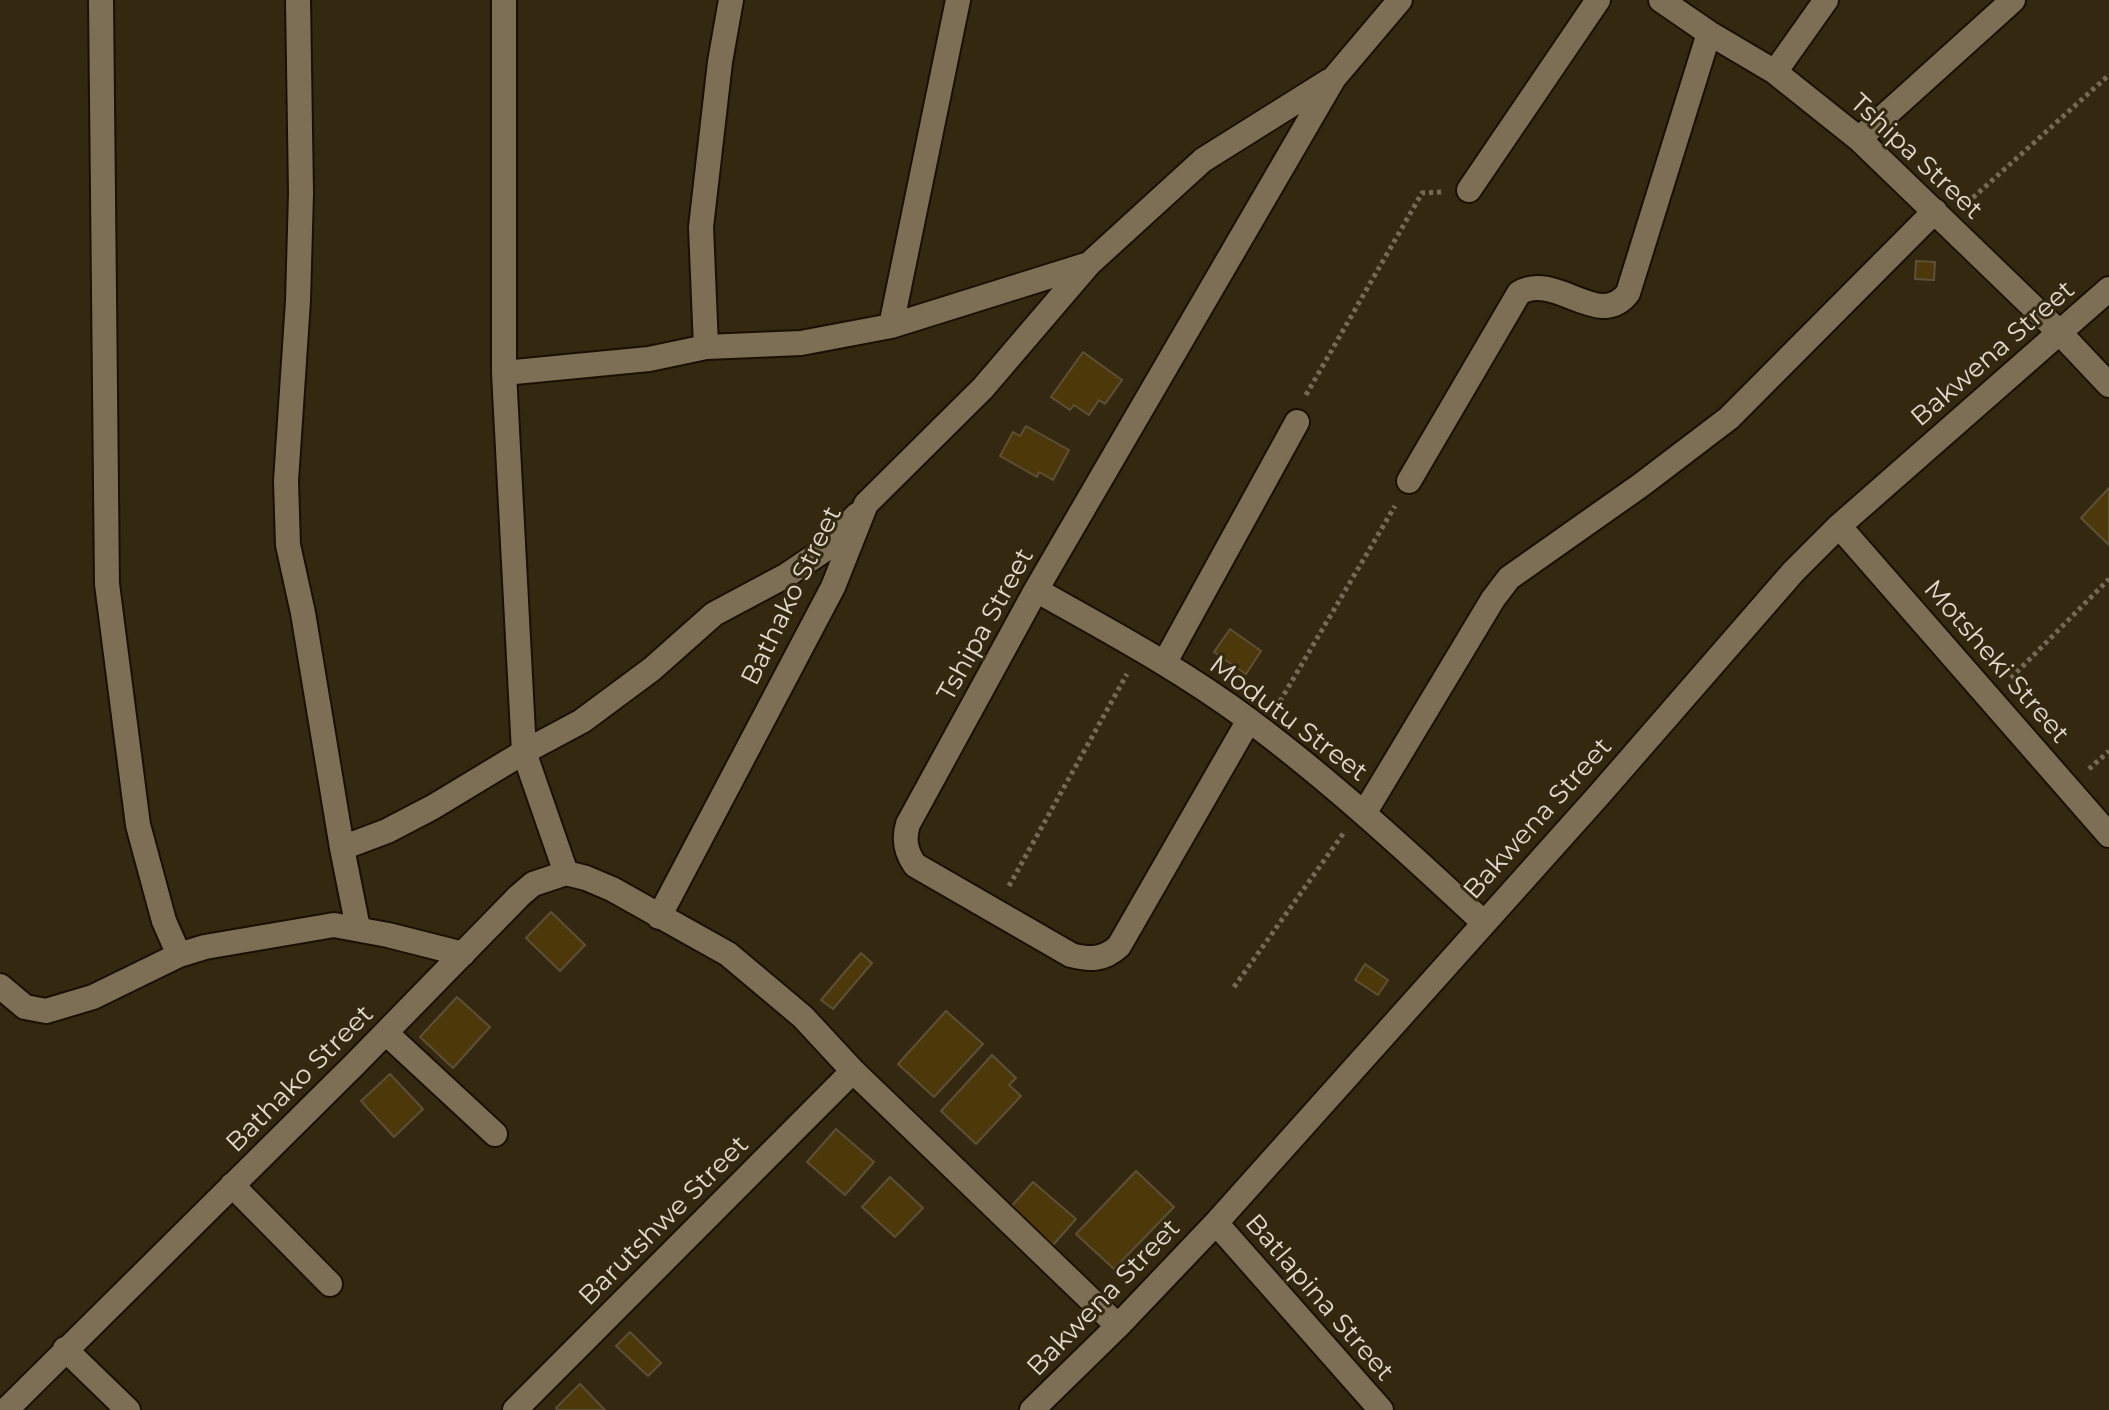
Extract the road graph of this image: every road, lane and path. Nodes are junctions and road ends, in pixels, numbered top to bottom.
1 (101, 0) edge
2 (298, 0) edge
3 (504, 0) edge
4 (731, 0) edge
5 (958, 0) edge
6 (1400, 0) edge
7 (1598, 0) edge
8 (1661, 0) edge
9 (1826, 0) edge
10 (2013, 0) edge
11 (1709, 33) junction
12 (1775, 72) junction
13 (2109, 75) edge
14 (1334, 78) junction
15 (1859, 139) junction
16 (1469, 190) joint
17 (1940, 216) junction
18 (1089, 264) junction
19 (2109, 289) edge
20 (891, 326) junction
21 (2060, 333) junction
22 (706, 347) junction
23 (504, 373) junction
24 (2109, 385) edge
25 (1297, 422) joint
26 (1409, 481) joint
27 (866, 504) junction
28 (1839, 526) junction
29 (2109, 579) edge
30 (1036, 590) junction
31 (1141, 649) junction
32 (1165, 662) junction
33 (1992, 698) junction
34 (1256, 726) junction
35 (524, 752) junction
36 (1363, 811) junction
37 (2109, 835) edge
38 (342, 848) junction
39 (566, 873) junction
40 (995, 911) junction
41 (659, 917) junction
42 (1483, 922) junction
43 (358, 928) junction
44 (463, 954) junction
45 (179, 955) junction
46 (0, 986) edge
47 (1234, 987) dead end
48 (386, 1033) junction
49 (853, 1071) junction
50 (495, 1134) dead end
51 (232, 1185) junction
52 (1216, 1223) junction
53 (330, 1284) dead end
54 (1118, 1326) junction
55 (65, 1349) junction
56 (6, 1410) edge
57 (128, 1410) edge
58 (515, 1410) edge
59 (1032, 1410) edge
60 (1381, 1410) edge

1 - 45 street
2 - 38 street
3 - 23 street
4 - 22 street
5 - 20 street
6 - 14 street, Tshipa Street
7 - 16 street
8 - 11 street, Tshipa Street
9 - 12 street
10 - 15 street
11 - 12 street, Tshipa Street
11 - 26 street
12 - 15 street, Tshipa Street
13 - 17 path
14 - 18 street, Bathako Street
14 - 30 street, Tshipa Street
15 - 17 street, Tshipa Street
16 - 25 path
17 - 21 street, Tshipa Street
17 - 36 street
18 - 20 street
18 - 27 street, Bathako Street
19 - 21 street, Bakwena Street
20 - 22 street
21 - 24 street, Tshipa Street
21 - 28 street, Bakwena Street
22 - 23 street
23 - 35 street
25 - 32 street
26 - 34 path
27 - 35 street
27 - 41 street, Bathako Street
28 - 33 street, Motsheki Street
28 - 42 street, Bakwena Street
29 - 33 path
30 - 31 street, Modutu Street
30 - 40 street, Tshipa Street
31 - 32 street, Modutu Street
31 - 40 path
32 - 34 street, Modutu Street
33 - 37 street, Motsheki Street
34 - 36 street, Modutu Street
34 - 40 street, Tshipa Street
35 - 38 street
35 - 39 street
36 - 42 street, Modutu Street
36 - 47 path
38 - 43 street
39 - 41 street
39 - 44 street, Bathako Street
41 - 49 street
42 - 52 street, Bakwena Street
43 - 44 street
43 - 45 street
44 - 48 street, Bathako Street
45 - 46 street
48 - 50 street
48 - 51 street, Bathako Street
49 - 54 street
49 - 58 street, Barutshwe Street
51 - 53 street
51 - 55 street, Bathako Street
52 - 54 street, Bakwena Street
52 - 60 street, Batlapina Street
54 - 59 street, Bakwena Street
55 - 56 street, Bathako Street
55 - 57 street

